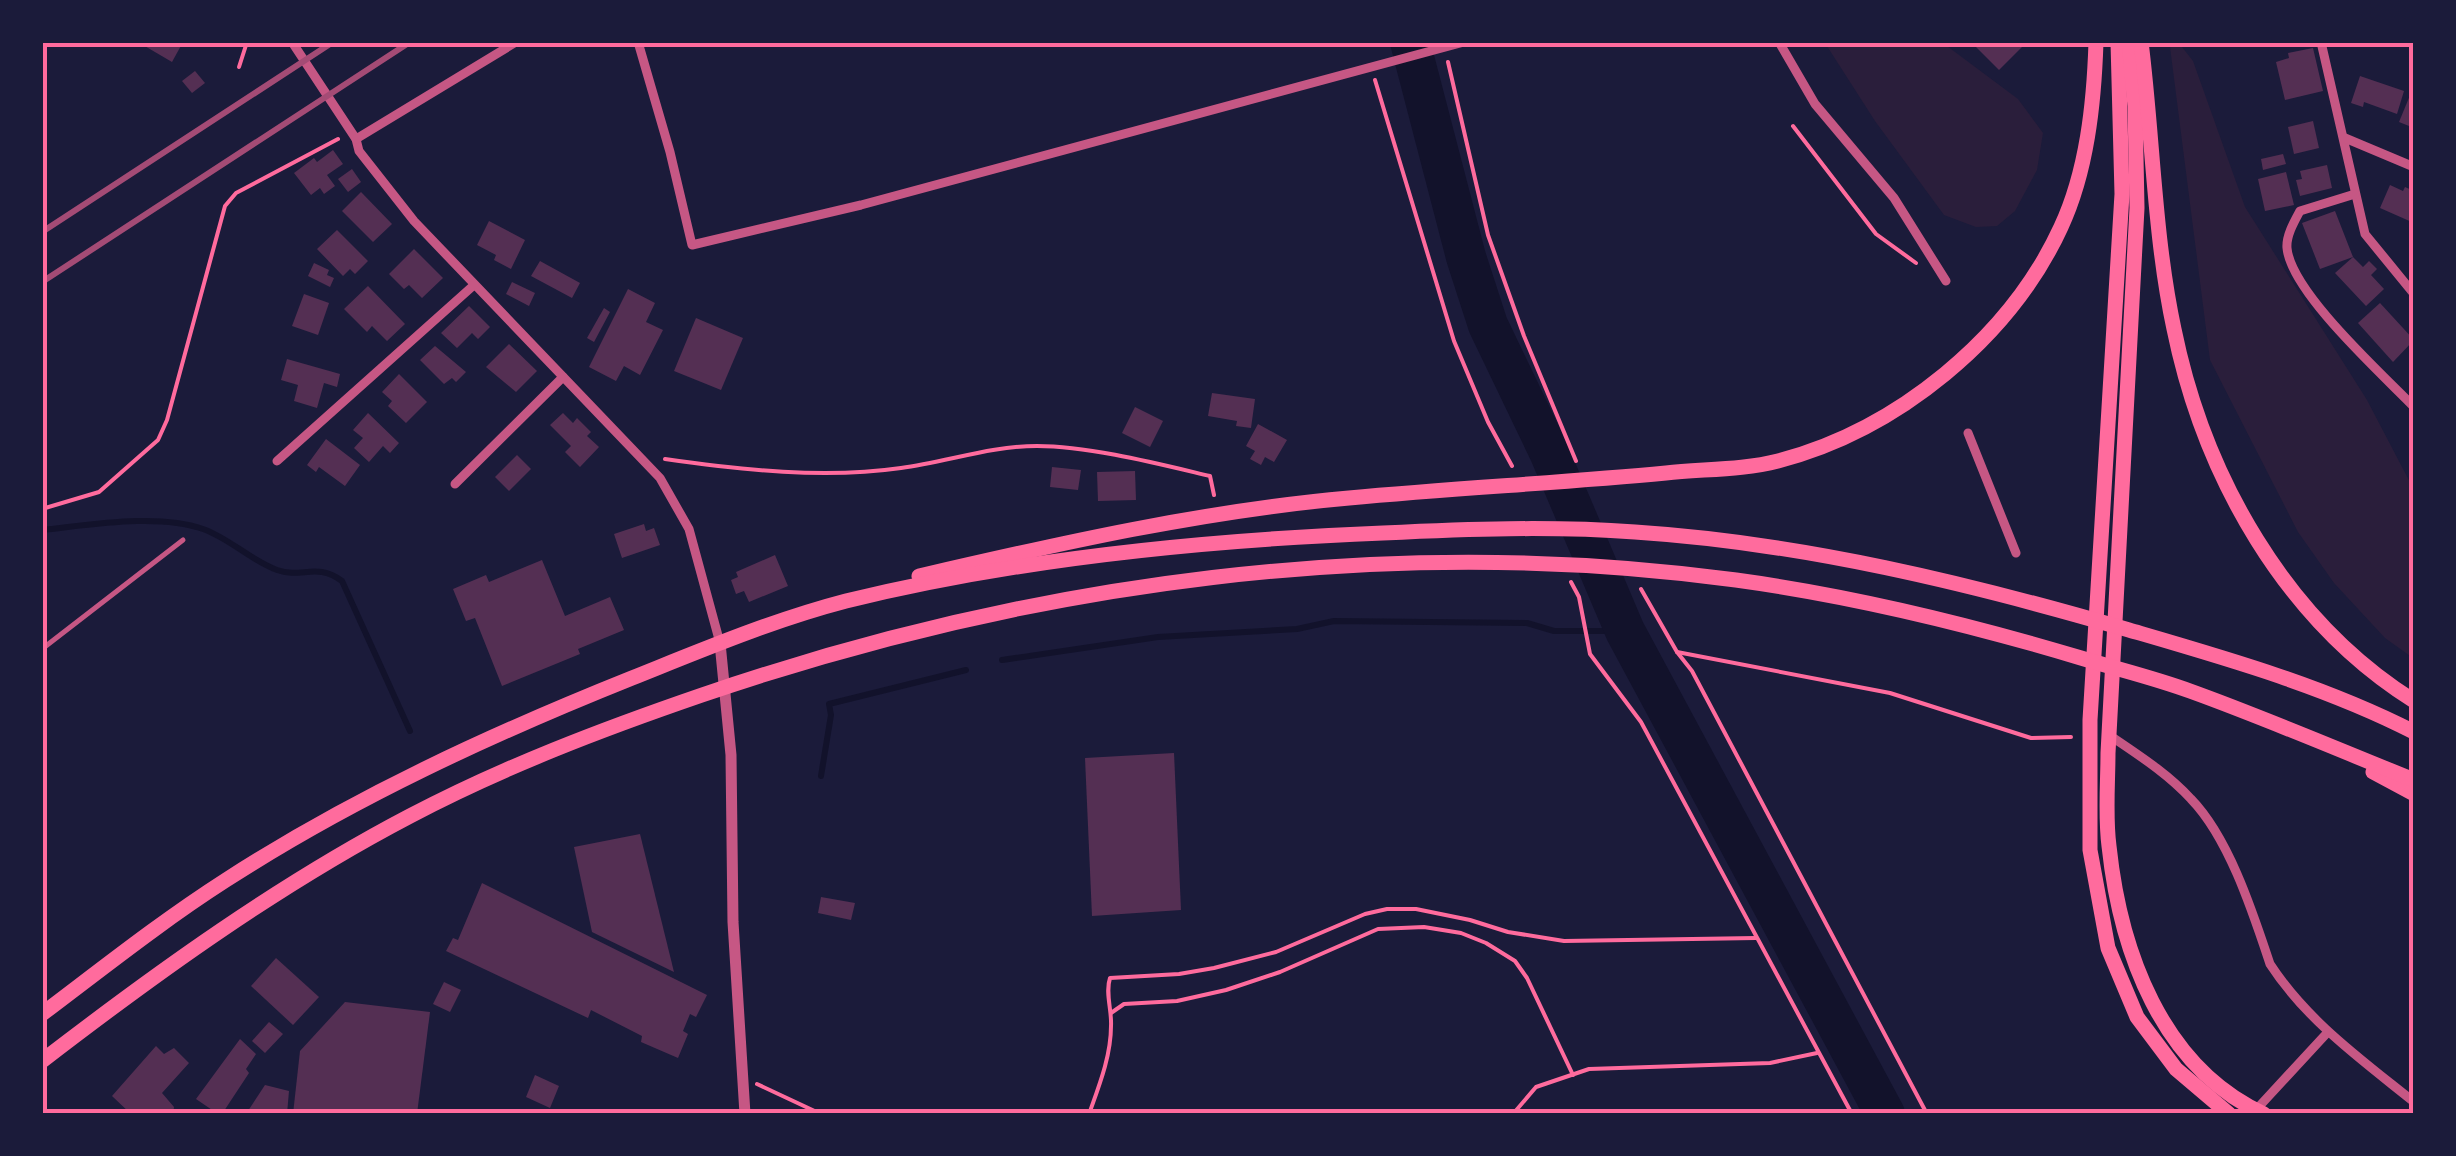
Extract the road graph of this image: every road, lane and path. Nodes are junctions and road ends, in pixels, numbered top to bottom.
1 (248, 42) edge
2 (292, 42) edge
3 (516, 42) edge
4 (638, 42) edge
5 (1464, 42) edge
6 (1780, 42) edge
7 (2096, 42) edge
8 (2118, 42) edge
9 (2129, 42) edge
10 (2141, 42) edge
11 (2320, 42) edge
12 (240, 67) dead end
13 (1377, 67) junction
14 (1793, 126) dead end
15 (353, 136) junction
16 (2345, 138) junction
17 (2414, 167) edge
18 (2355, 194) junction
19 (1944, 277) joint
20 (474, 285) junction
21 (2414, 294) edge
22 (563, 377) junction
23 (2414, 407) edge
24 (1968, 433) dead end
25 (645, 459) junction
26 (277, 460) dead end
27 (1517, 475) dead end
28 (455, 484) dead end
29 (42, 509) edge
30 (1218, 514) junction
31 (183, 540) dead end
32 (2016, 552) dead end
33 (1570, 580) dead end
34 (843, 602) junction
35 (720, 643) junction
36 (42, 648) edge
37 (1677, 652) dead end
38 (726, 687) junction
39 (2414, 702) edge
40 (2414, 732) edge
41 (2112, 737) dead end
42 (2079, 738) dead end
43 (2314, 739) junction
44 (2414, 780) edge
45 (2414, 794) edge
46 (1758, 938) junction
47 (42, 1014) edge
48 (1110, 1014) junction
49 (2327, 1032) junction
50 (1820, 1053) junction
51 (42, 1061) edge
52 (1572, 1074) junction
53 (744, 1078) junction
54 (2414, 1102) edge
55 (745, 1114) edge
56 (822, 1114) edge
57 (1090, 1114) edge
58 (1514, 1114) edge
59 (1852, 1114) edge
60 (2228, 1114) edge
61 (2252, 1114) edge
62 (2264, 1114) edge

1 - 12 path
2 - 15 street
3 - 15 street
4 - 13 street
5 - 13 street
6 - 19 street
7 - 30 highway
8 - 60 highway
9 - 62 highway
10 - 39 highway
11 - 16 street
13 - 27 path
14 - 19 path
15 - 20 street
15 - 29 path
16 - 17 street
16 - 18 street
18 - 21 street
18 - 23 street
20 - 22 street
20 - 26 street
22 - 25 street
22 - 28 street
24 - 32 street
25 - 30 path
25 - 35 street
30 - 34 highway
31 - 36 lane
33 - 46 path
34 - 35 highway
34 - 40 highway
35 - 38 street
35 - 47 highway
37 - 42 path
38 - 43 highway
38 - 51 highway
38 - 53 street
41 - 49 street
43 - 44 highway
43 - 45 highway
46 - 48 path
46 - 50 path
48 - 52 path
48 - 57 path
49 - 54 street
49 - 61 street
50 - 52 path
50 - 59 path
52 - 58 path
53 - 55 street
53 - 56 path

